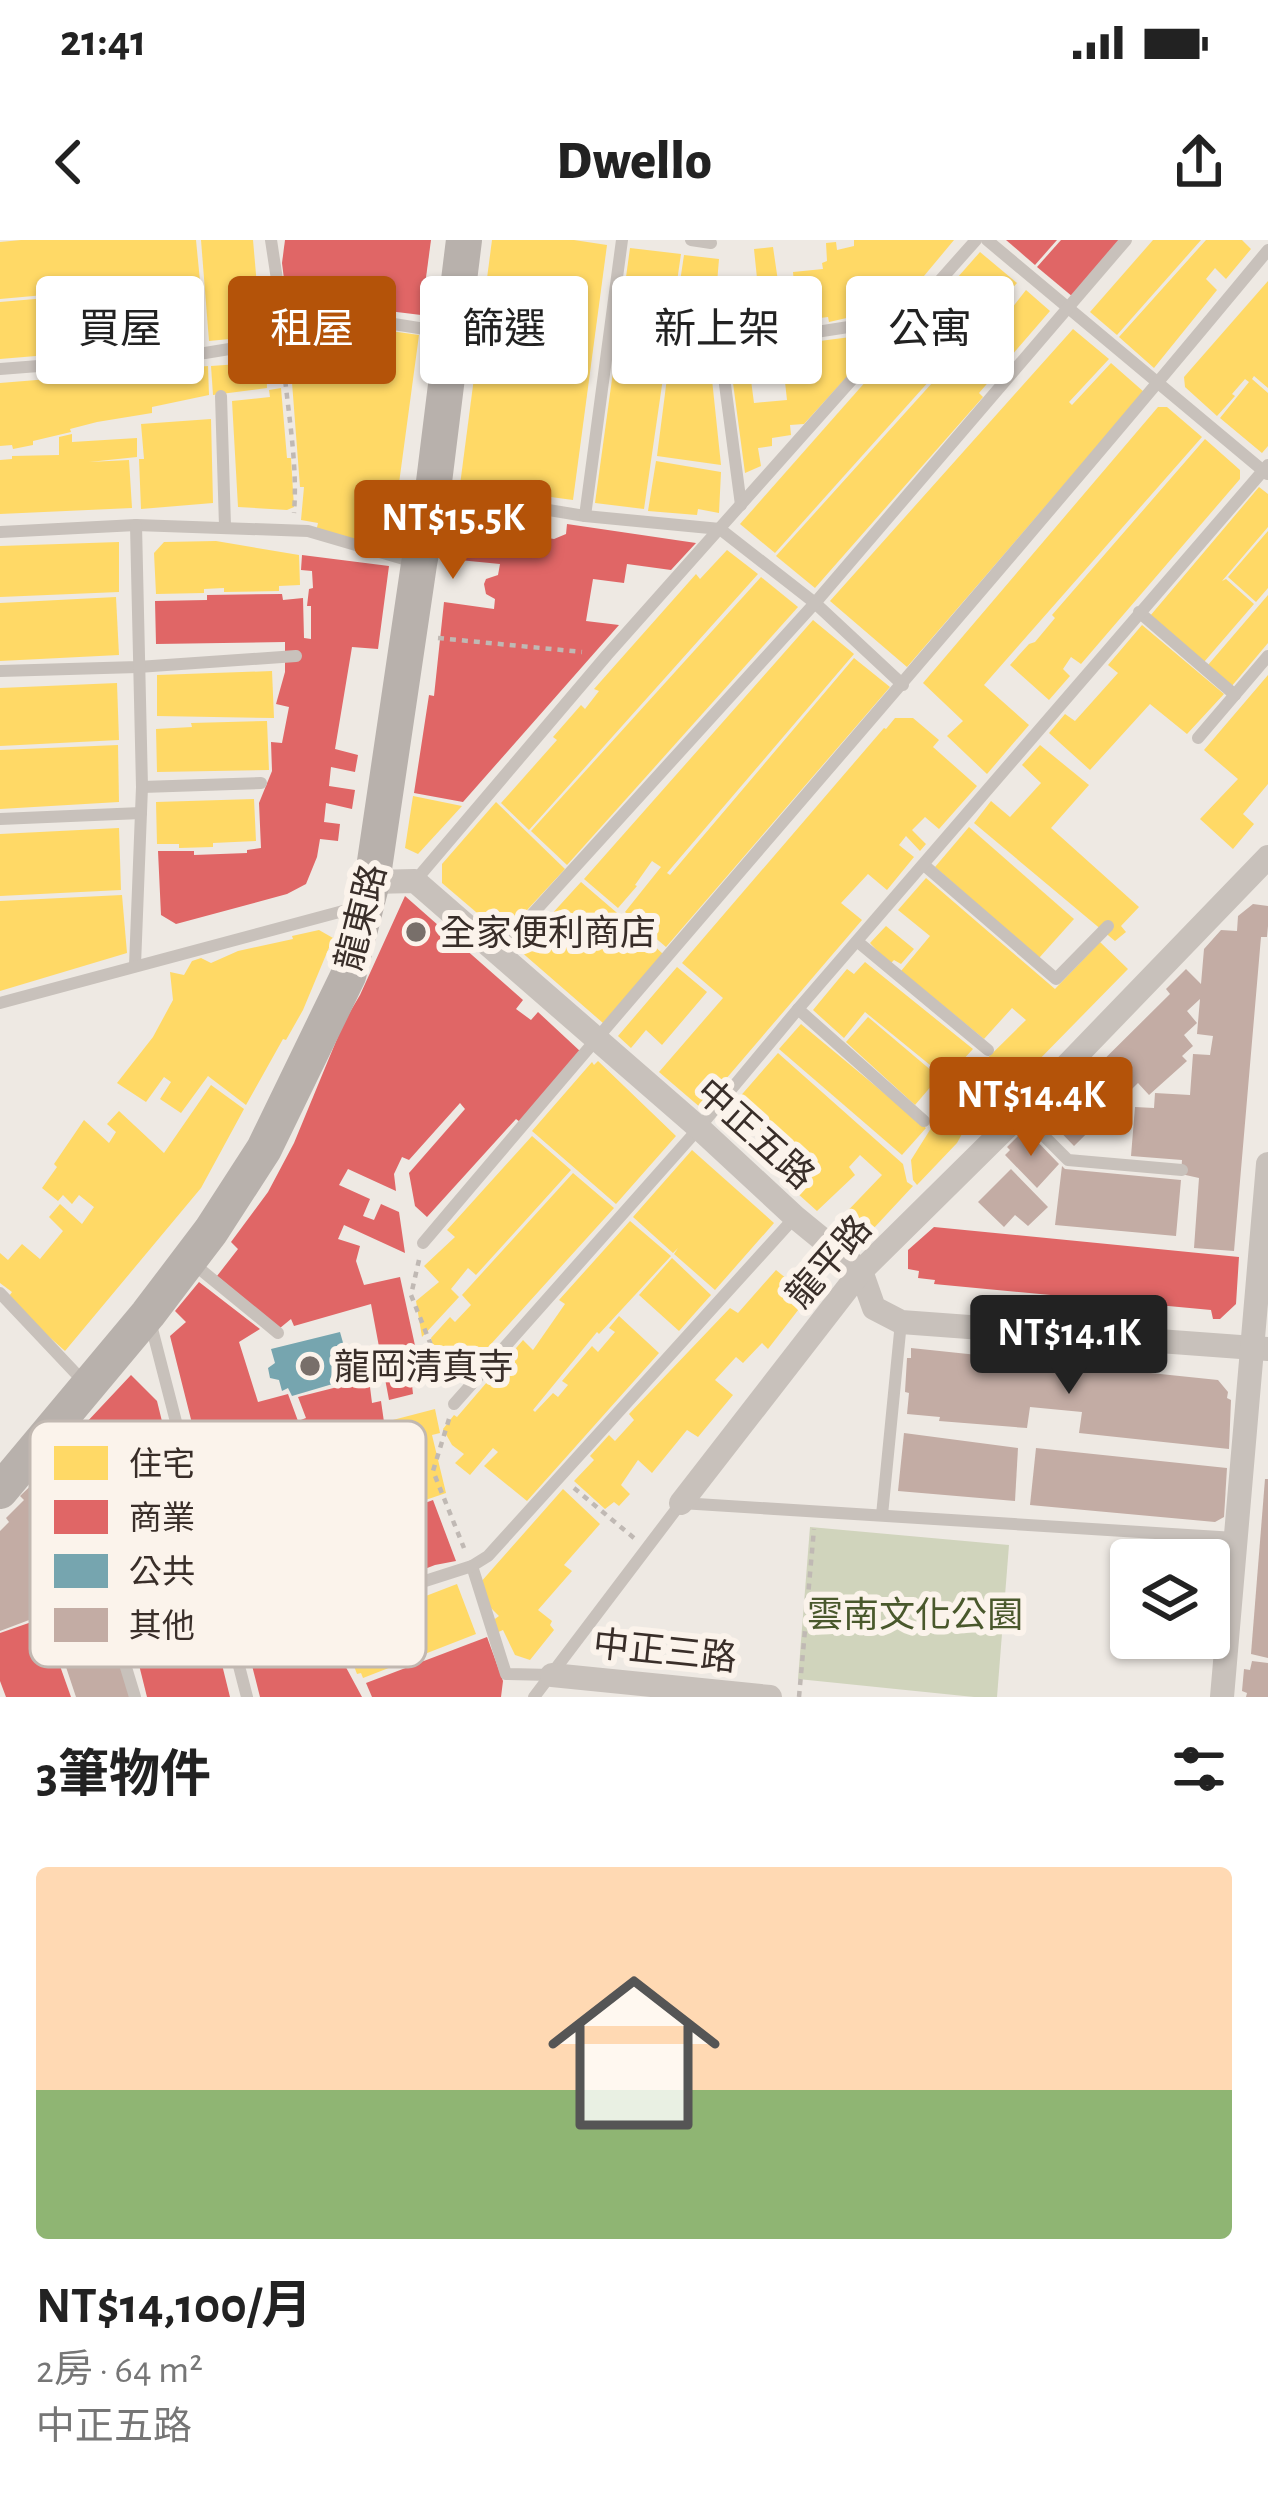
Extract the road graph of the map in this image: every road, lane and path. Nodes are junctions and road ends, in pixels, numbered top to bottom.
1 (271, 240) edge
2 (464, 240) edge
3 (622, 240) edge
4 (691, 240) edge
5 (976, 240) edge
6 (987, 240) edge
7 (1126, 240) edge
8 (712, 243) edge
9 (1268, 250) edge
10 (276, 276) edge
11 (459, 276) edge
12 (945, 276) edge
13 (1065, 308) junction
14 (846, 328) edge
15 (228, 349) edge
16 (0, 369) edge
17 (1159, 382) junction
18 (285, 384) edge
19 (445, 384) edge
20 (849, 384) edge
21 (220, 396) dead end
22 (1266, 470) edge
23 (433, 490) junction
24 (741, 505) junction
25 (584, 517) junction
26 (136, 525) junction
27 (225, 526) junction
28 (720, 529) junction
29 (293, 531) junction
30 (0, 532) edge
31 (419, 564) junction
32 (815, 603) junction
33 (1139, 612) junction
34 (409, 635) junction
35 (607, 655) junction
36 (296, 656) dead end
37 (1268, 656) edge
38 (137, 668) junction
39 (0, 671) edge
40 (903, 685) junction
41 (1234, 695) junction
42 (1198, 738) dead end
43 (261, 783) dead end
44 (142, 787) junction
45 (141, 813) junction
46 (0, 819) edge
47 (1268, 857) edge
48 (924, 865) junction
49 (415, 880) junction
50 (368, 894) junction
51 (1108, 926) dead end
52 (858, 943) junction
53 (496, 953) junction
54 (135, 965) junction
55 (0, 1003) edge
56 (798, 1009) junction
57 (595, 1040) junction
58 (988, 1050) dead end
59 (1021, 1113) junction
60 (924, 1121) dead end
61 (699, 1128) junction
62 (1268, 1164) edge
63 (1182, 1170) dead end
64 (795, 1217) junction
65 (423, 1243) dead end
66 (189, 1260) junction
67 (861, 1271) junction
68 (0, 1294) edge
69 (148, 1314) junction
70 (901, 1322) junction
71 (278, 1333) dead end
72 (1260, 1348) edge
73 (88, 1386) junction
74 (454, 1404) dead end
75 (58, 1421) edge
76 (176, 1421) edge
77 (30, 1455) edge
78 (560, 1476) junction
79 (0, 1491) edge
80 (681, 1503) junction
81 (815, 1512) junction
82 (882, 1516) junction
83 (1235, 1538) junction
84 (647, 1549) junction
85 (472, 1566) junction
86 (426, 1581) edge
87 (126, 1667) edge
88 (240, 1667) edge
89 (552, 1675) junction
90 (135, 1697) edge
91 (248, 1697) edge
92 (534, 1697) edge
93 (770, 1697) edge
94 (799, 1697) edge
95 (1222, 1697) edge

1 - 10 lane
2 - 11 street, 龍東路
3 - 25 lane
4 - 8 lane
5 - 12 lane
6 - 13 lane
7 - 13 lane
9 - 17 lane
13 - 17 lane
13 - 32 lane
14 - 24 lane
15 - 16 lane
17 - 22 lane
17 - 40 lane
18 - 29 path
19 - 23 street, 龍東路
20 - 24 lane
21 - 27 lane
22 - 33 lane
23 - 25 lane
23 - 31 street, 龍東路
24 - 28 lane
25 - 28 lane
26 - 27 lane
26 - 30 lane
26 - 38 lane
27 - 29 lane
28 - 32 lane
28 - 35 lane
29 - 31 lane
31 - 34 street, 龍東路
32 - 40 lane
32 - 53 lane
33 - 41 lane
33 - 48 lane
34 - 35 path
34 - 50 street, 龍東路
35 - 49 lane
36 - 38 lane
37 - 41 lane
38 - 39 lane
38 - 44 lane
40 - 57 lane
41 - 42 lane
43 - 44 lane
44 - 45 lane
45 - 46 lane
45 - 54 lane
47 - 59 street, 龍平路
48 - 51 lane
48 - 52 lane
49 - 50 street
49 - 53 street, 中正五路
50 - 54 lane
50 - 66 street, 龍東路
52 - 56 lane
52 - 58 lane
53 - 57 street, 中正五路
54 - 55 lane
56 - 60 lane
56 - 61 lane
57 - 61 street, 中正五路
57 - 65 lane
59 - 63 lane
59 - 67 street, 龍平路
61 - 64 street, 中正五路
61 - 74 lane
62 - 72 street
64 - 67 street, 中正五路
64 - 78 lane
66 - 69 street, 龍東路
66 - 71 lane
67 - 70 street, 中正五路
67 - 80 street, 龍平路
68 - 73 lane
69 - 73 street, 龍東路
69 - 76 lane
70 - 72 street
70 - 82 lane
72 - 83 street
73 - 75 street, 龍東路
77 - 79 street, 龍東路
78 - 84 path
78 - 85 lane
80 - 81 lane
80 - 84 lane, 龍平路
81 - 82 lane
81 - 94 path
82 - 83 lane
83 - 95 street
84 - 89 lane, 龍平路
85 - 86 lane
85 - 89 lane
87 - 90 lane
88 - 91 lane
89 - 92 lane, 龍平路
89 - 93 street, 中正三路

